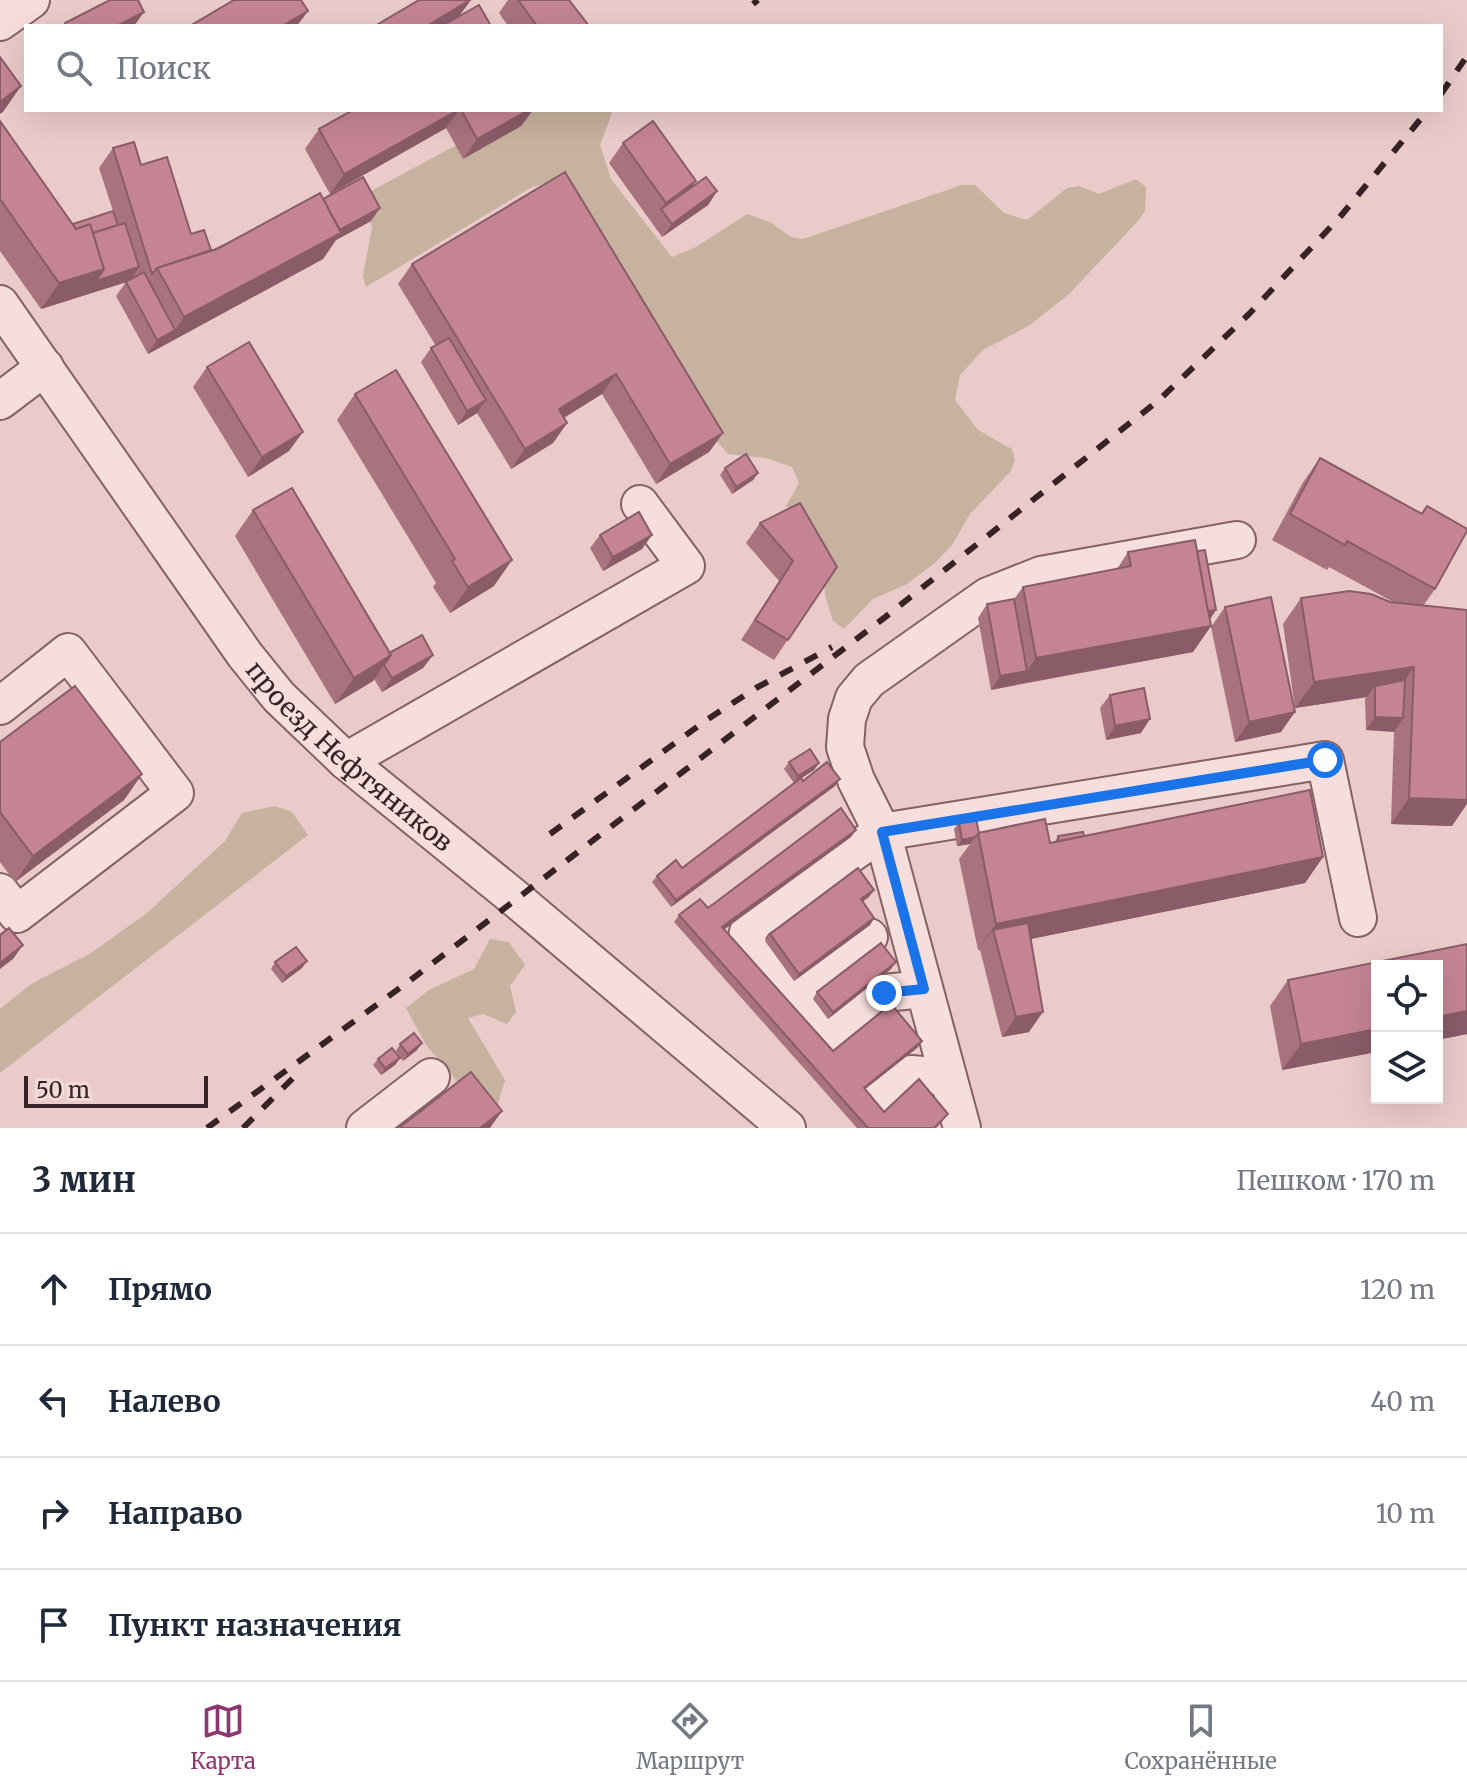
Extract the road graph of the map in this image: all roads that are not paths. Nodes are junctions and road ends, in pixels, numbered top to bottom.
1 (31, 0) edge
2 (0, 22) edge
3 (0, 304) edge
4 (45, 367) junction
5 (0, 401) edge
6 (640, 504) dead end
7 (1237, 540) dead end
8 (0, 706) edge
9 (346, 761) junction
10 (882, 832) junction
11 (0, 892) edge
12 (1358, 918) dead end
13 (869, 937) dead end
14 (924, 989) junction
15 (790, 995) junction
16 (431, 1077) dead end
17 (948, 1077) junction
18 (877, 1100) edge
19 (365, 1128) edge
20 (787, 1128) edge
21 (962, 1128) edge

1 - 2 street
3 - 4 street, проезд Нефтяников
4 - 5 street
4 - 9 street, проезд Нефтяников
6 - 9 street
7 - 10 street
8 - 11 street
9 - 20 street, проезд Нефтяников
10 - 12 street
10 - 14 street
10 - 15 street
13 - 15 street
14 - 15 street
14 - 17 street
16 - 19 street
17 - 18 street
17 - 21 street

